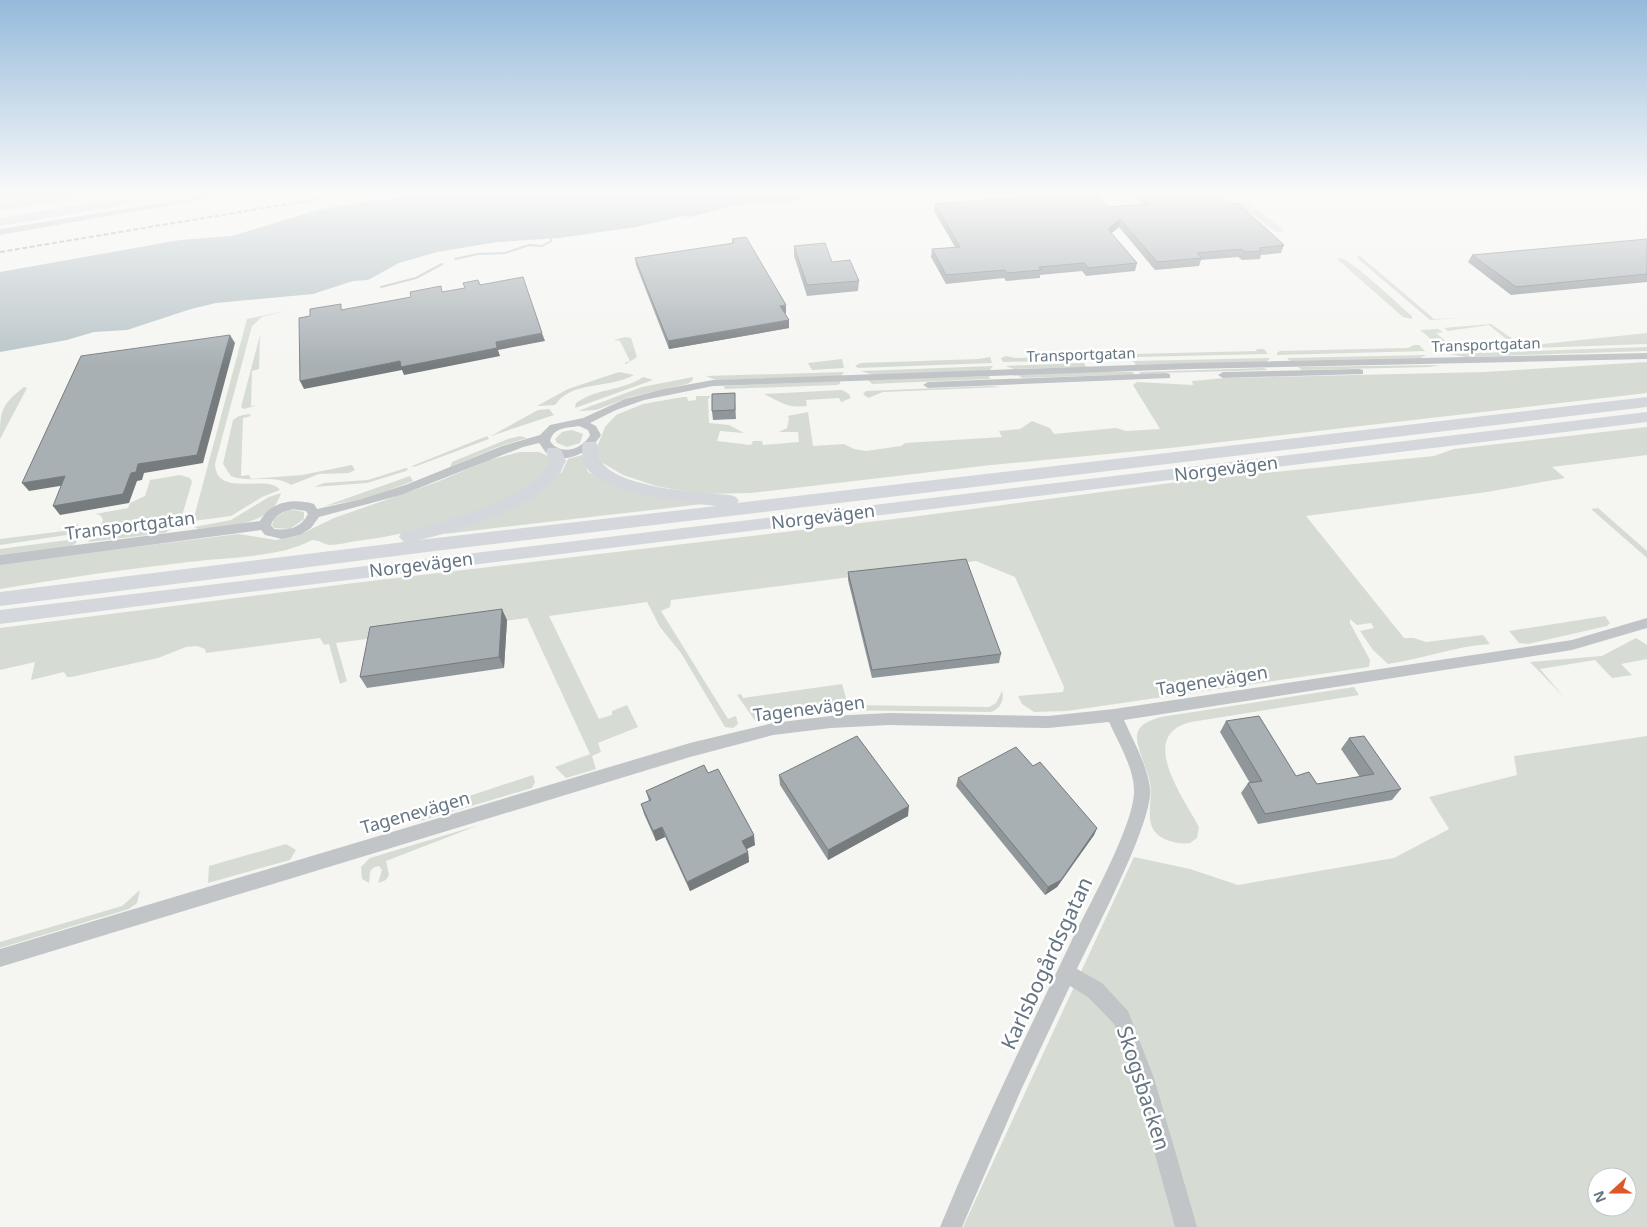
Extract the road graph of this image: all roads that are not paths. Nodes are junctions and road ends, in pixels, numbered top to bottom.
1 (1647, 356) edge
2 (1589, 359) junction
3 (1647, 402) edge
4 (1647, 417) edge
5 (581, 423) junction
6 (592, 438) junction
7 (549, 446) junction
8 (772, 505) junction
9 (314, 514) junction
10 (265, 524) junction
11 (0, 560) edge
12 (229, 570) junction
13 (0, 599) edge
14 (0, 617) edge
15 (1647, 623) edge
16 (1114, 715) junction
17 (0, 958) edge
18 (1066, 973) junction
19 (951, 1227) edge
20 (1186, 1227) edge

1 - 2 street, Transportgatan
2 - 5 street, Transportgatan
2 - 6 street, Transportgatan
3 - 8 highway, Norgevägen
4 - 14 highway, Norgevägen
5 - 6 street
5 - 7 street, Transportgatan
6 - 7 street, Transportgatan
6 - 8 highway
7 - 9 street, Transportgatan
7 - 12 highway
8 - 12 highway, Norgevägen
9 - 10 street
9 - 10 street, Transportgatan
10 - 11 street, Transportgatan
12 - 13 highway, Norgevägen
15 - 16 street, Tagenevägen
16 - 17 street, Tagenevägen
16 - 18 street, Karlsbogårdsgatan
18 - 19 street, Karlsbogårdsgatan
18 - 20 street, Skogsbacken

